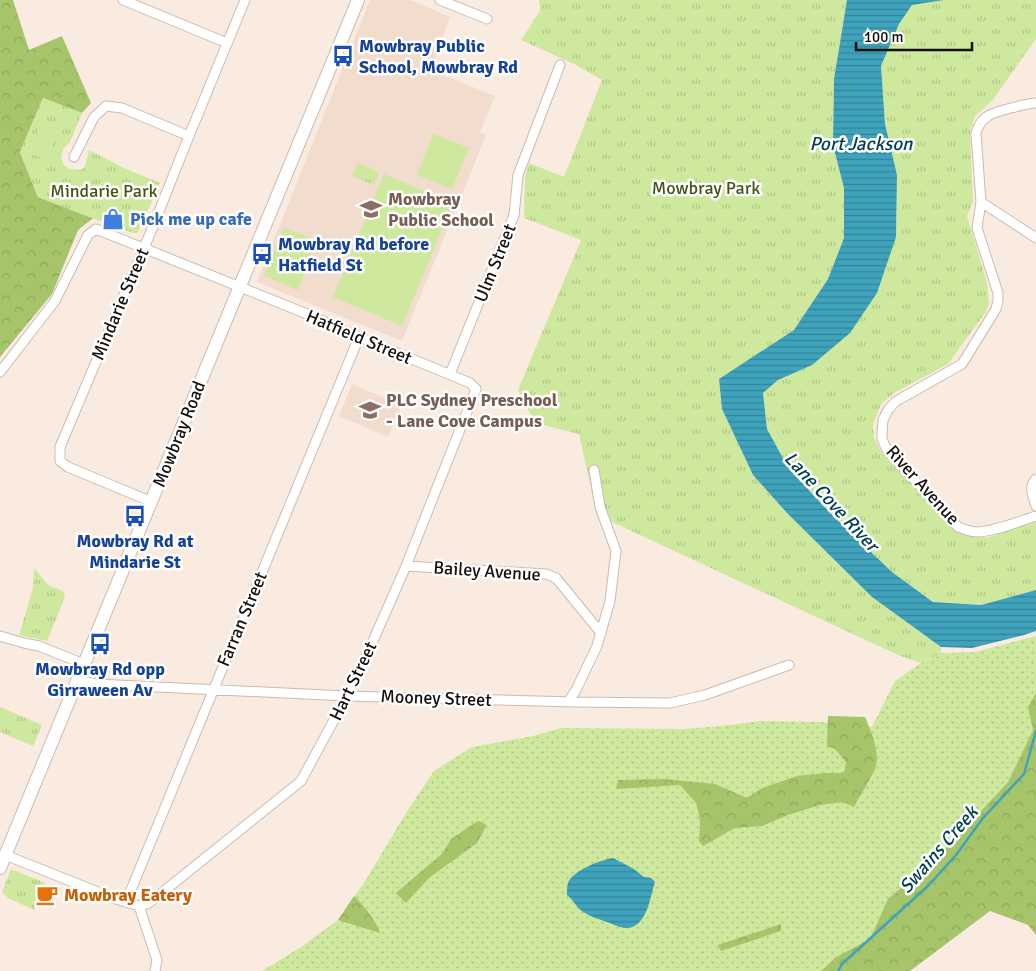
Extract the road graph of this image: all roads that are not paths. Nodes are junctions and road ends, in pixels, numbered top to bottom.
1 (123, 0) edge
2 (245, 0) edge
3 (358, 0) edge
4 (440, 0) edge
5 (487, 19) dead end
6 (227, 43) junction
7 (560, 65) dead end
8 (1036, 103) edge
9 (189, 136) junction
10 (74, 157) dead end
11 (981, 202) junction
12 (1036, 238) edge
13 (144, 248) junction
14 (240, 287) junction
15 (359, 337) junction
16 (0, 372) edge
17 (450, 374) junction
18 (476, 389) joint
19 (594, 470) dead end
20 (1036, 479) edge
21 (152, 502) junction
22 (1036, 506) edge
23 (1036, 516) edge
24 (406, 566) junction
25 (601, 633) junction
26 (0, 636) edge
27 (84, 664) junction
28 (789, 665) dead end
29 (77, 679) junction
30 (213, 690) junction
31 (347, 696) junction
32 (568, 702) junction
33 (5, 855) junction
34 (0, 868) edge
35 (126, 902) junction
36 (140, 906) junction
37 (155, 971) edge

1 - 6 street
2 - 6 street, Mindarie Street
3 - 14 main road, Mowbray Road
4 - 5 street
6 - 9 street, Mindarie Street
7 - 17 street, Ulm Street
8 - 11 street, River Avenue
9 - 10 street
9 - 13 street, Mindarie Street
11 - 12 street
11 - 23 street, River Avenue
13 - 14 street, Hatfield Street
13 - 16 street, Hatfield Street
13 - 21 street, Mindarie Street
14 - 15 street, Hatfield Street
14 - 21 main road, Mowbray Road
15 - 17 street, Hatfield Street
15 - 30 street, Farran Street
17 - 18 street, Hatfield Street
18 - 24 street, Hart Street
19 - 25 street
20 - 22 street
21 - 27 main road, Mowbray Road
24 - 25 street, Bailey Avenue
24 - 31 street, Hart Street
25 - 32 street
26 - 27 street
27 - 29 main road, Mowbray Road
28 - 32 street, Mooney Street
29 - 30 street, Mooney Street
29 - 33 main road, Mowbray Road
30 - 31 street, Mooney Street
30 - 35 street, Farran Street
31 - 32 street, Mooney Street
31 - 36 street, Hart Street
33 - 34 main road, Mowbray Road
33 - 35 street
35 - 36 street
36 - 37 street

